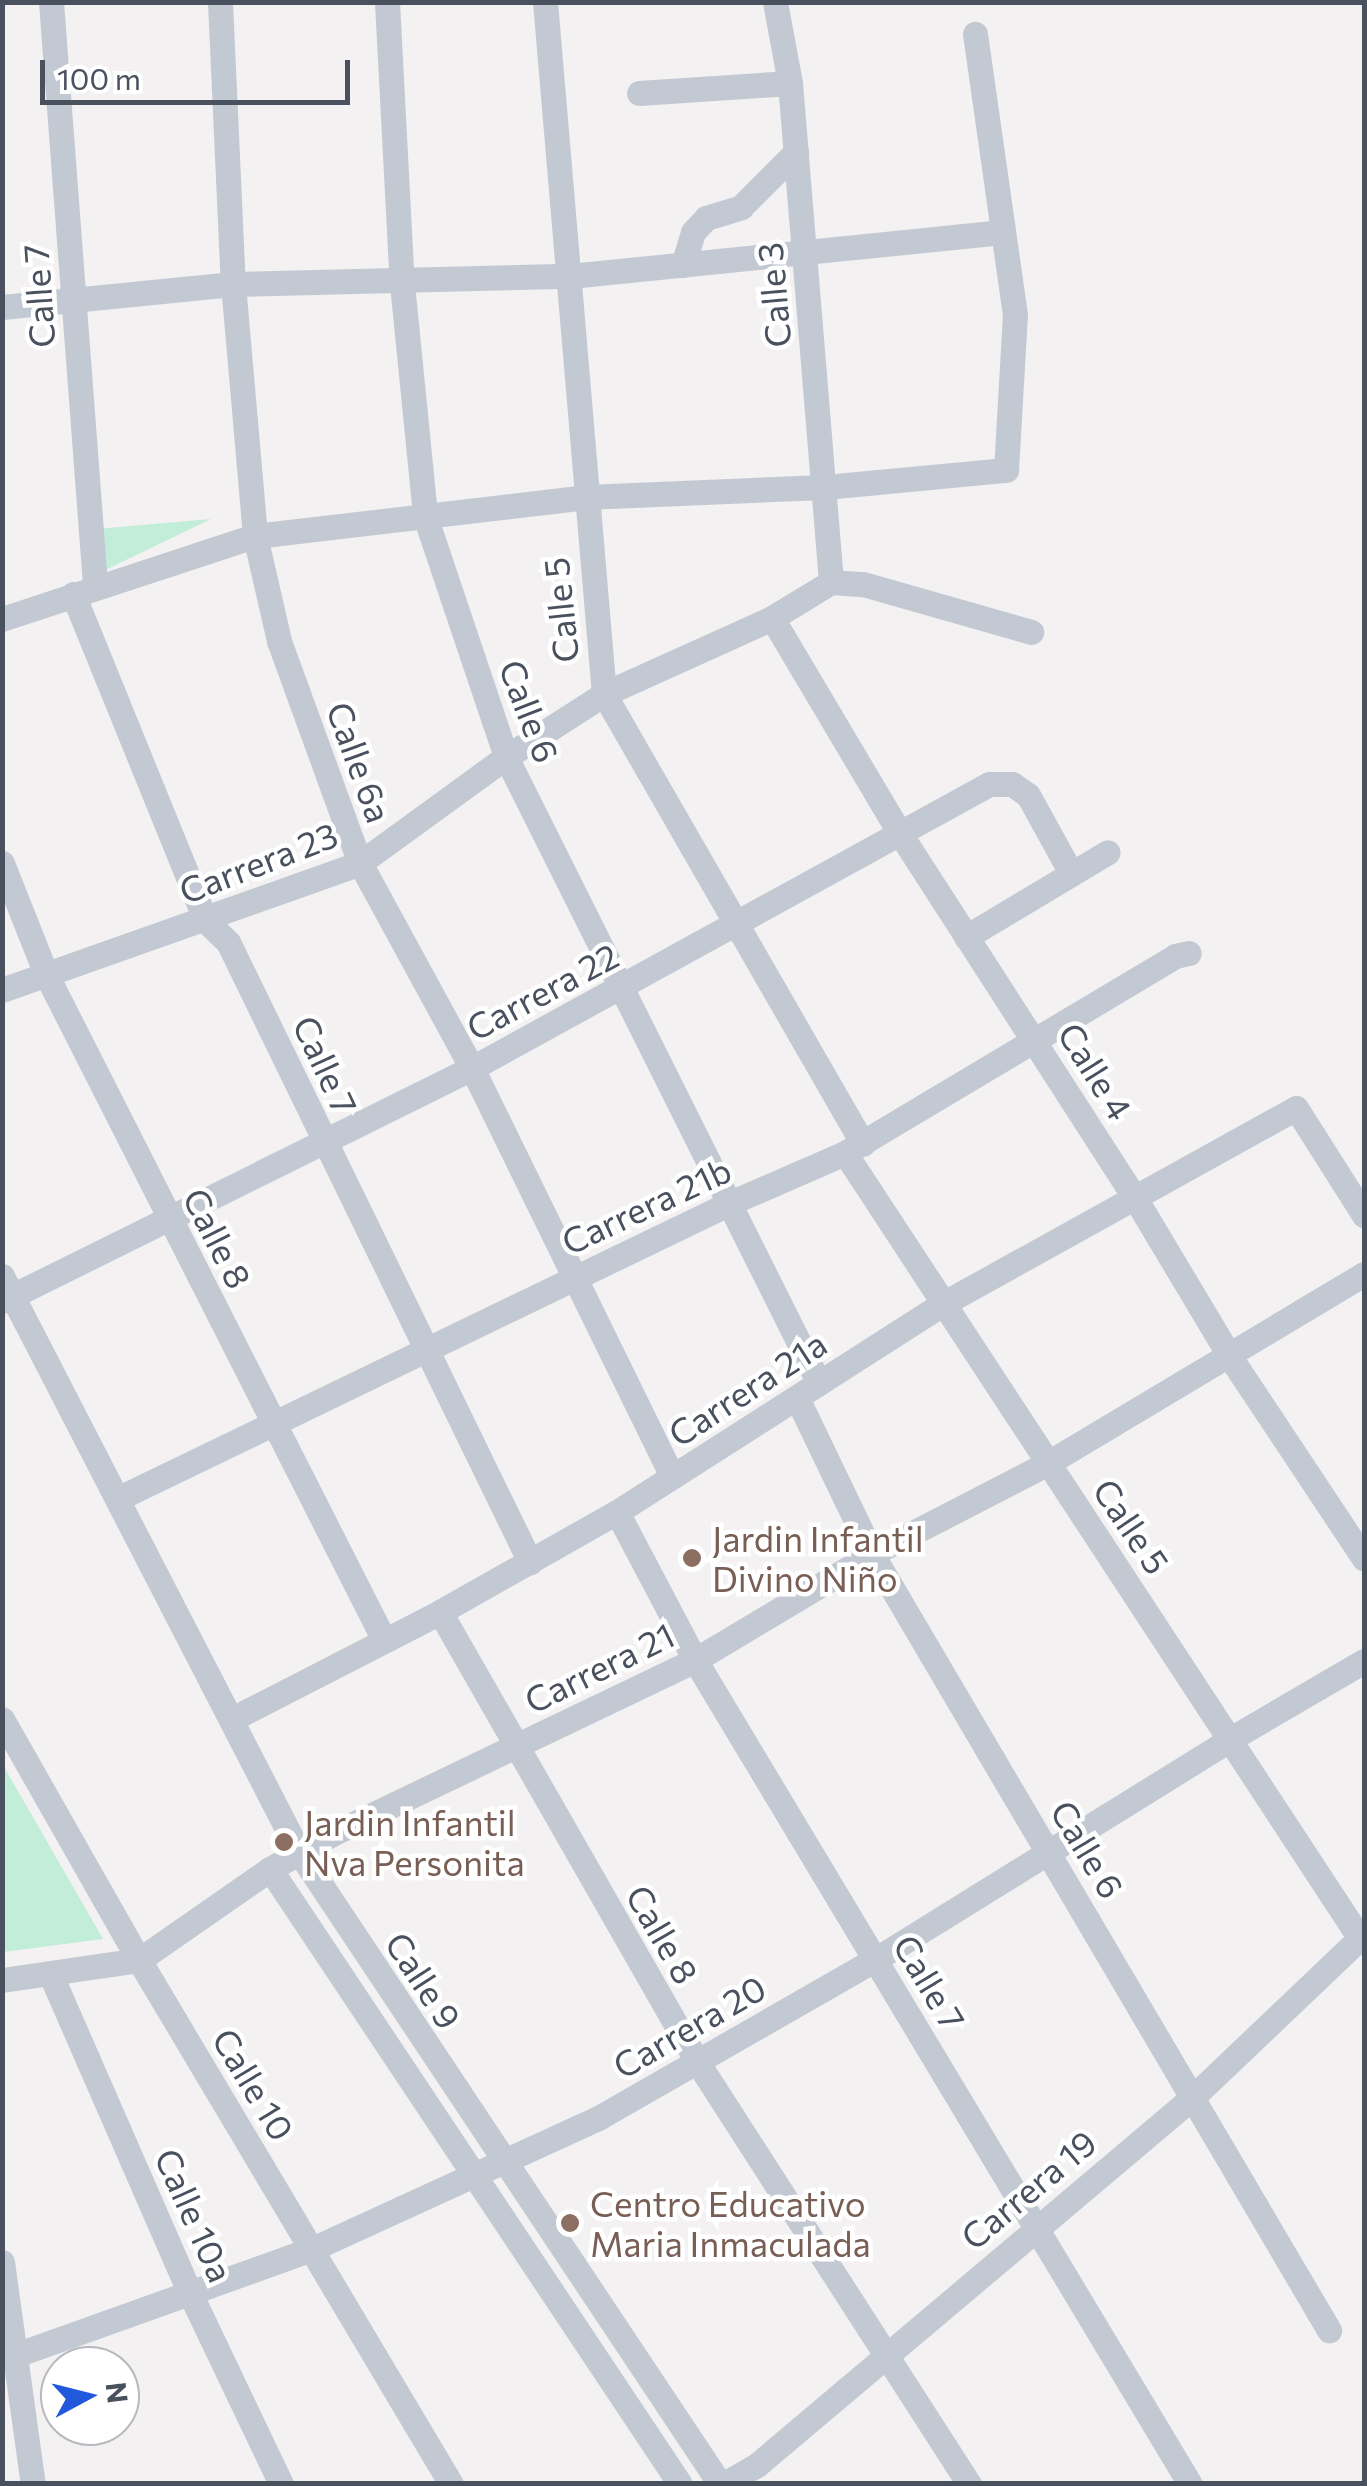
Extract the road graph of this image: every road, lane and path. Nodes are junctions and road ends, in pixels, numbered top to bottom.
1 (52, 2) edge
2 (220, 2) edge
3 (387, 2) edge
4 (545, 2) edge
5 (775, 2) edge
6 (975, 34) dead end
7 (790, 83) junction
8 (639, 93) dead end
9 (796, 152) junction
10 (1002, 232) junction
11 (805, 252) junction
12 (683, 265) junction
13 (570, 276) junction
14 (233, 284) junction
15 (402, 284) junction
16 (74, 300) junction
17 (2, 307) edge
18 (825, 487) junction
19 (584, 497) junction
20 (425, 516) junction
21 (254, 536) junction
22 (831, 582) junction
23 (84, 590) junction
24 (772, 618) junction
25 (2, 619) edge
26 (1030, 632) dead end
27 (604, 694) junction
28 (506, 756) junction
29 (899, 832) junction
30 (1108, 852) dead end
31 (2, 863) edge
32 (360, 863) junction
33 (1071, 872) junction
34 (206, 921) junction
35 (734, 927) junction
36 (966, 936) junction
37 (1189, 953) dead end
38 (46, 974) junction
39 (622, 988) junction
40 (2, 990) edge
41 (1036, 1042) junction
42 (472, 1068) junction
43 (324, 1143) junction
44 (854, 1148) junction
45 (1135, 1198) junction
46 (730, 1203) junction
47 (1364, 1215) edge
48 (167, 1216) junction
49 (1364, 1274) edge
50 (574, 1277) junction
51 (6, 1291) edge
52 (946, 1302) junction
53 (428, 1348) junction
54 (1230, 1357) junction
55 (819, 1383) junction
56 (797, 1398) junction
57 (274, 1425) junction
58 (1048, 1463) junction
59 (672, 1477) junction
60 (119, 1498) junction
61 (617, 1512) junction
62 (872, 1554) junction
63 (1364, 1559) edge
64 (530, 1562) junction
65 (440, 1612) junction
66 (383, 1638) junction
67 (695, 1660) junction
68 (1364, 1662) edge
69 (2, 1718) edge
70 (232, 1719) junction
71 (1232, 1738) junction
72 (514, 1746) junction
73 (1048, 1850) junction
74 (299, 1852) junction
75 (270, 1870) junction
76 (1362, 1936) edge
77 (876, 1959) junction
78 (139, 1960) junction
79 (50, 1972) junction
80 (2, 1980) edge
81 (698, 2063) junction
82 (1192, 2096) junction
83 (500, 2160) junction
84 (474, 2172) junction
85 (1036, 2228) junction
86 (312, 2249) junction
87 (2, 2262) edge
88 (189, 2291) junction
89 (1329, 2330) dead end
90 (886, 2354) junction
91 (11, 2357) edge
92 (33, 2484) edge
93 (281, 2484) edge
94 (451, 2484) edge
95 (680, 2484) edge
96 (722, 2484) edge
97 (969, 2484) edge
98 (1190, 2484) edge

1 - 16 street, Calle 7
2 - 14 street, Calle 6a
3 - 15 street, Calle 6
4 - 13 street, Calle 5
5 - 7 street, Calle 3
6 - 10 street
7 - 8 street
7 - 9 street, Calle 3
9 - 11 street, Calle 3
9 - 12 street
10 - 11 street
10 - 18 street
11 - 12 street
11 - 18 street, Calle 3
12 - 13 street
13 - 15 street
13 - 19 street, Calle 5
14 - 15 street
14 - 16 street
14 - 21 street, Calle 6a
15 - 20 street, Calle 6
16 - 17 street
16 - 23 street, Calle 7
18 - 19 street
18 - 22 street, Calle 3
19 - 20 street
19 - 27 street, Calle 5
20 - 21 street
20 - 28 street, Calle 6
21 - 23 street
21 - 32 street, Calle 6a
22 - 24 street, Carrera 23
22 - 26 street
23 - 25 street
23 - 34 street, Calle 7
24 - 27 street, Carrera 23
24 - 29 street, Calle 4
27 - 28 street, Carrera 23
27 - 35 street, Calle 5
28 - 32 street, Carrera 23
28 - 39 street, Calle 6
29 - 33 street, Carrera 22
29 - 35 street, Carrera 22
29 - 36 street, Calle 4
30 - 33 street
31 - 38 street, Calle 8
32 - 34 street, Carrera 23
32 - 42 street, Calle 6a
33 - 36 street
34 - 38 street, Carrera 23
34 - 43 street, Calle 7
35 - 39 street, Carrera 22
35 - 44 street, Calle 5
36 - 41 street, Calle 4
37 - 41 street, Carrera 21b
38 - 40 street, Carrera 23
38 - 48 street, Calle 8
39 - 42 street, Carrera 22
39 - 46 street, Calle 6
41 - 44 street, Carrera 21b
41 - 45 street, Calle 4
42 - 43 street, Carrera 22
42 - 50 street, Calle 6a
43 - 48 street, Carrera 22
43 - 53 street, Calle 7
44 - 46 street, Carrera 21b
44 - 52 street, Calle 5
45 - 47 street, Carrera 21a
45 - 52 street, Carrera 21a
45 - 54 street, Calle 4
46 - 50 street, Carrera 21b
46 - 55 street, Calle 6
48 - 51 street, Carrera 22
48 - 57 street, Calle 8
49 - 54 street, Carrera 21
50 - 53 street, Carrera 21b
50 - 59 street, Calle 6a
51 - 60 street, Calle 9
52 - 55 street, Carrera 21a
52 - 58 street, Calle 5
53 - 57 street, Carrera 21b
53 - 64 street, Calle 7
54 - 58 street, Carrera 21
54 - 63 street, Calle 4
55 - 56 street, Carrera 21a
56 - 59 street, Carrera 21a
56 - 62 street, Calle 6
57 - 60 street, Carrera 21b
57 - 66 street, Calle 8
58 - 62 street, Carrera 21
58 - 71 street, Calle 5
59 - 61 street, Carrera 21a
60 - 70 street, Calle 9
61 - 64 street, Carrera 21a
61 - 67 street, Calle 7
62 - 67 street, Carrera 21
62 - 73 street, Calle 6
64 - 65 street, Carrera 21a
65 - 66 street, Carrera 21a
65 - 72 street, Calle 8
66 - 70 street, Carrera 21a
67 - 72 street, Carrera 21
67 - 77 street, Calle 7
68 - 71 street, Carrera 20
69 - 78 street, Calle 10
70 - 74 street, Calle 9
71 - 73 street, Carrera 20
71 - 76 street, Calle 5
72 - 74 street, Carrera 21
72 - 81 street, Calle 8
73 - 77 street, Carrera 20
73 - 82 street, Calle 6
74 - 75 street, Carrera 21
74 - 83 street, Calle 9
75 - 78 street, Carrera 21
75 - 84 street, Calle 9
76 - 82 street, Carrera 19
77 - 81 street, Carrera 20
77 - 85 street, Calle 7
78 - 79 street, Carrera 21
78 - 86 street, Calle 10
79 - 80 street, Carrera 21
79 - 88 street, Calle 10a
81 - 83 street, Carrera 20
81 - 90 street, Calle 8
82 - 85 street, Carrera 19
82 - 89 street, Calle 6
83 - 84 street, Carrera 20
83 - 96 street, Calle 9
84 - 86 street, Carrera 20
84 - 95 street, Calle 9
85 - 90 street, Carrera 19
85 - 98 street, Calle 7
86 - 88 street, Carrera 20
86 - 94 street, Calle 10
87 - 91 street
88 - 91 street, Carrera 20
88 - 93 street, Calle 10a
90 - 96 street, Carrera 19
90 - 97 street, Calle 8
91 - 92 street

